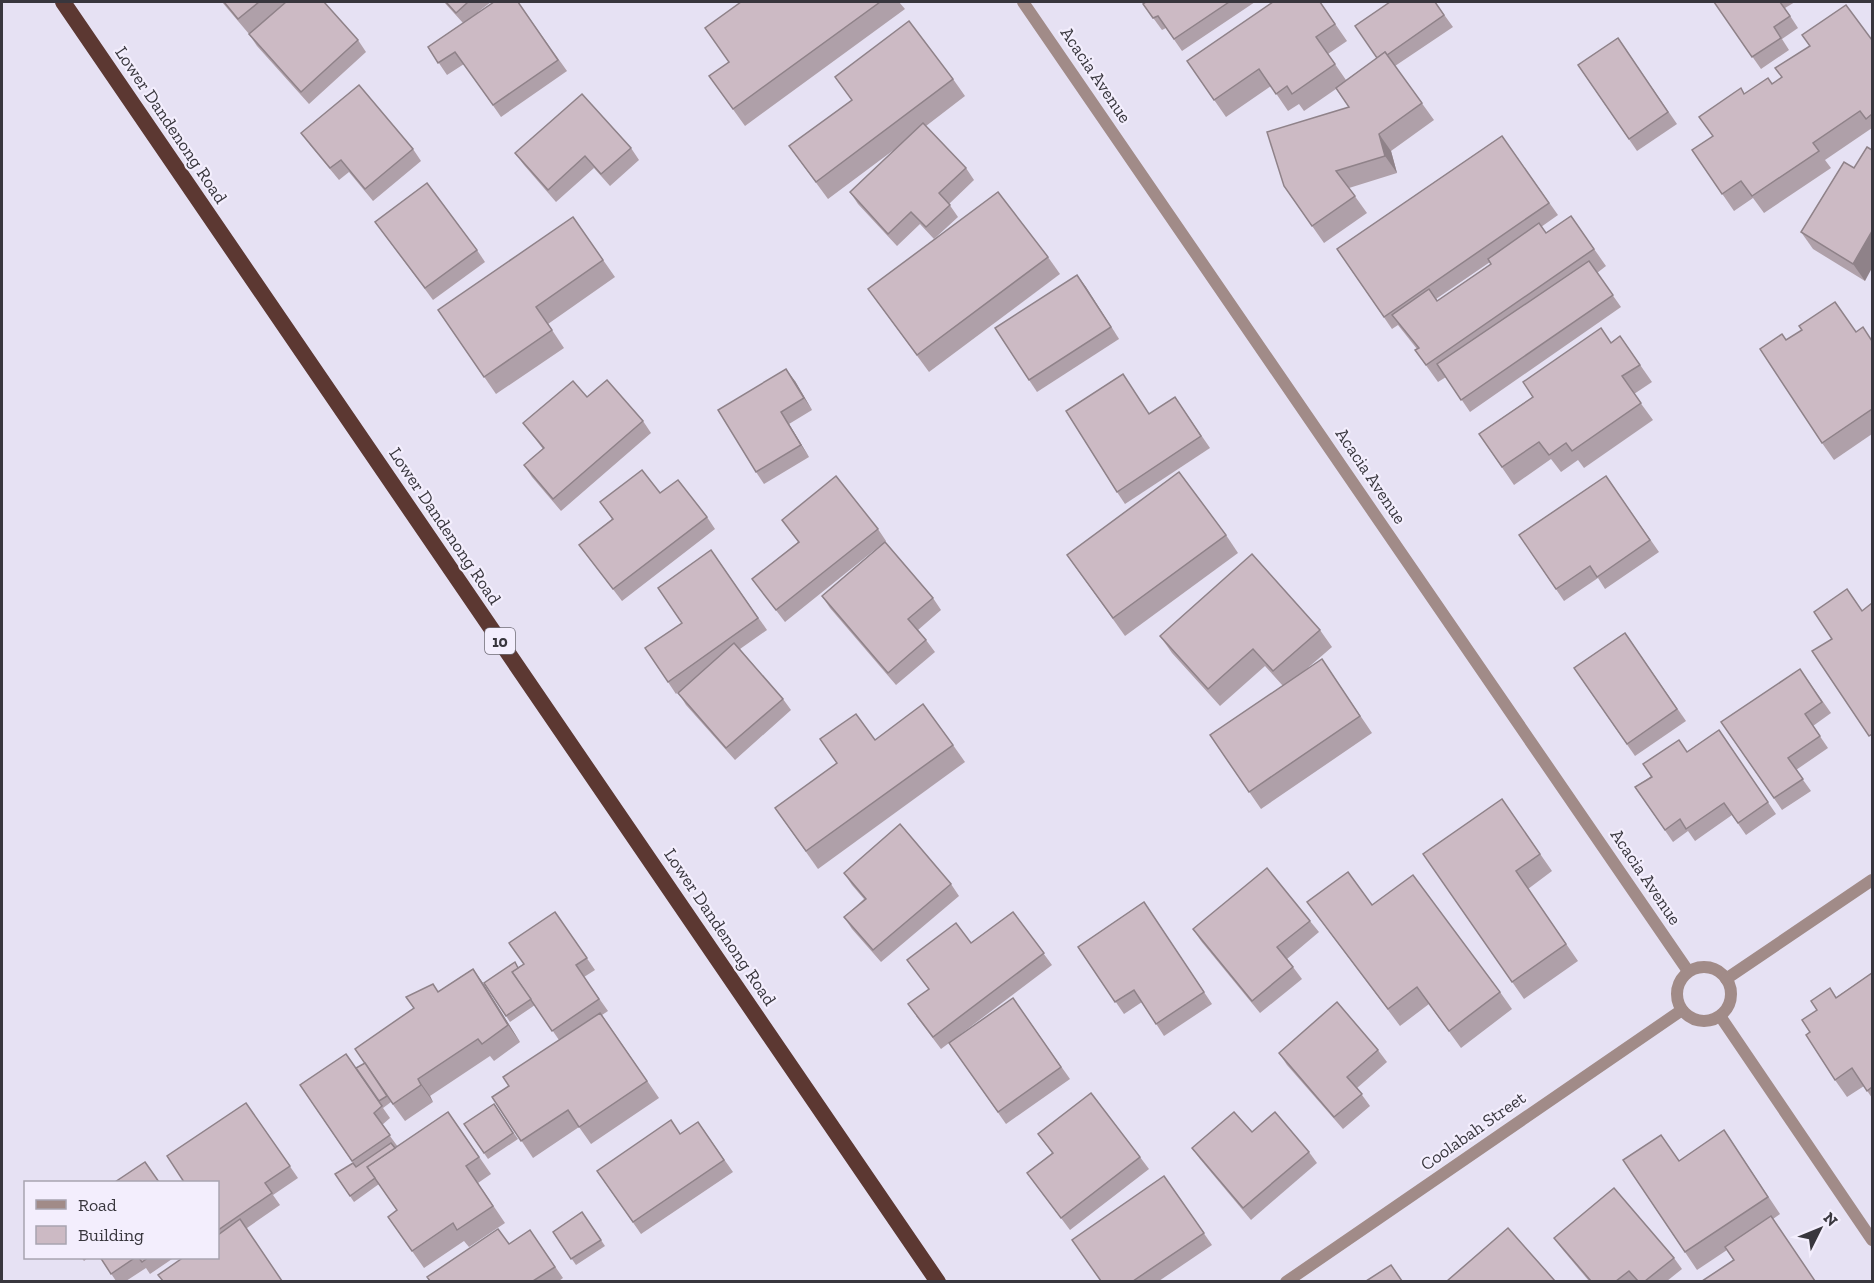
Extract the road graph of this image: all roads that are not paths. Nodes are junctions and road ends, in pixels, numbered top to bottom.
1 (63, 2) edge
2 (1023, 2) edge
3 (1872, 880) edge
4 (1688, 971) junction
5 (1726, 979) junction
6 (1682, 1010) junction
7 (1720, 1016) junction
8 (1872, 1240) edge
9 (938, 1281) edge
10 (1286, 1281) edge

1 - 9 highway, Lower Dandenong Road / 10
2 - 4 street, Acacia Avenue
3 - 5 street
4 - 5 street
4 - 6 street
5 - 7 street
6 - 7 street
6 - 10 street, Coolabah Street
7 - 8 street

